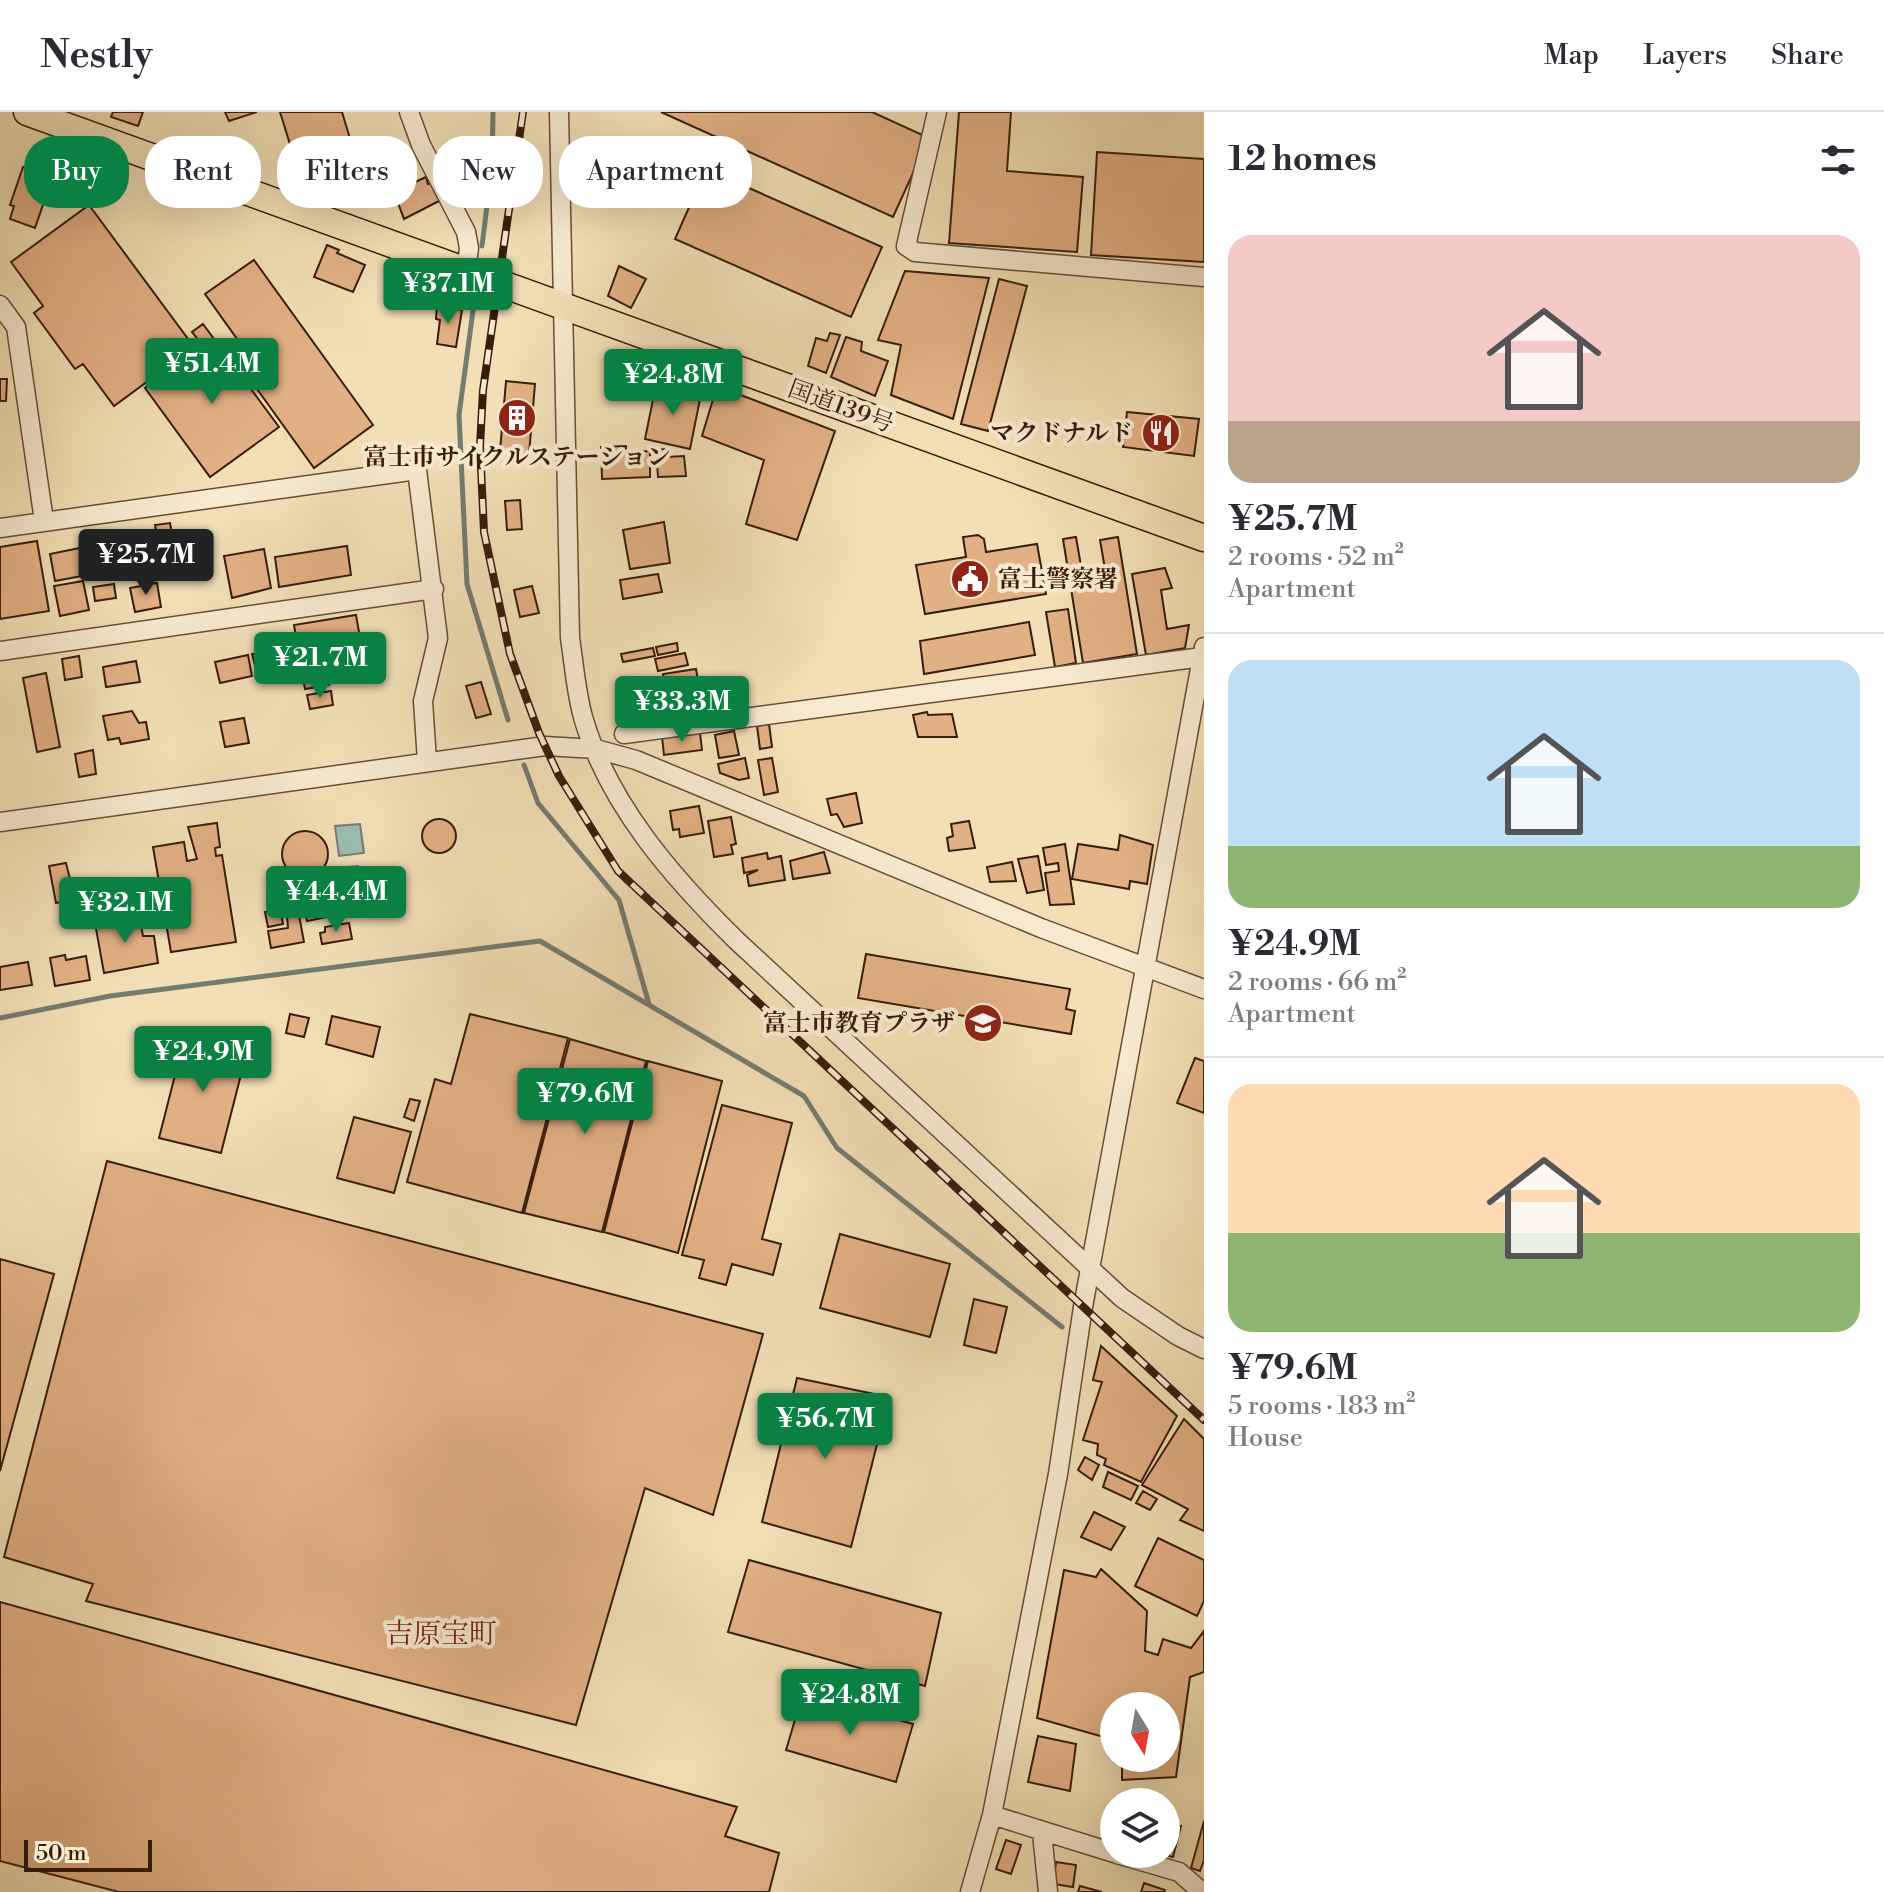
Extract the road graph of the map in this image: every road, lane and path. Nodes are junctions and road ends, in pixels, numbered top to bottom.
1 (27, 112) edge
2 (409, 112) edge
3 (559, 112) edge
4 (937, 112) edge
5 (466, 271) junction
6 (1204, 277) edge
7 (0, 305) edge
8 (561, 307) junction
9 (44, 521) junction
10 (0, 528) edge
11 (1204, 538) edge
12 (434, 589) junction
13 (0, 651) edge
14 (1203, 652) edge
15 (624, 734) dead end
16 (596, 749) junction
17 (427, 761) junction
18 (0, 822) edge
19 (1148, 966) junction
20 (1204, 989) edge
21 (1091, 1266) junction
22 (1204, 1349) edge
23 (992, 1815) junction
24 (1042, 1833) junction
25 (1100, 1850) edge
26 (1165, 1868) edge
27 (970, 1892) edge
28 (1048, 1892) edge
29 (1202, 1892) edge

1 - 5 highway, 国道139号
2 - 5 street
3 - 8 street
4 - 6 street
5 - 8 highway, 国道139号
7 - 9 street
8 - 11 highway, 国道139号
8 - 16 street
9 - 10 street
9 - 12 street
12 - 13 street
12 - 17 street
14 - 15 street
14 - 19 street
16 - 17 street
16 - 19 street
16 - 21 street
17 - 18 street
19 - 20 street
19 - 21 street
21 - 22 street
21 - 23 street
23 - 24 street
23 - 27 street
24 - 25 street
24 - 28 street
26 - 29 street

